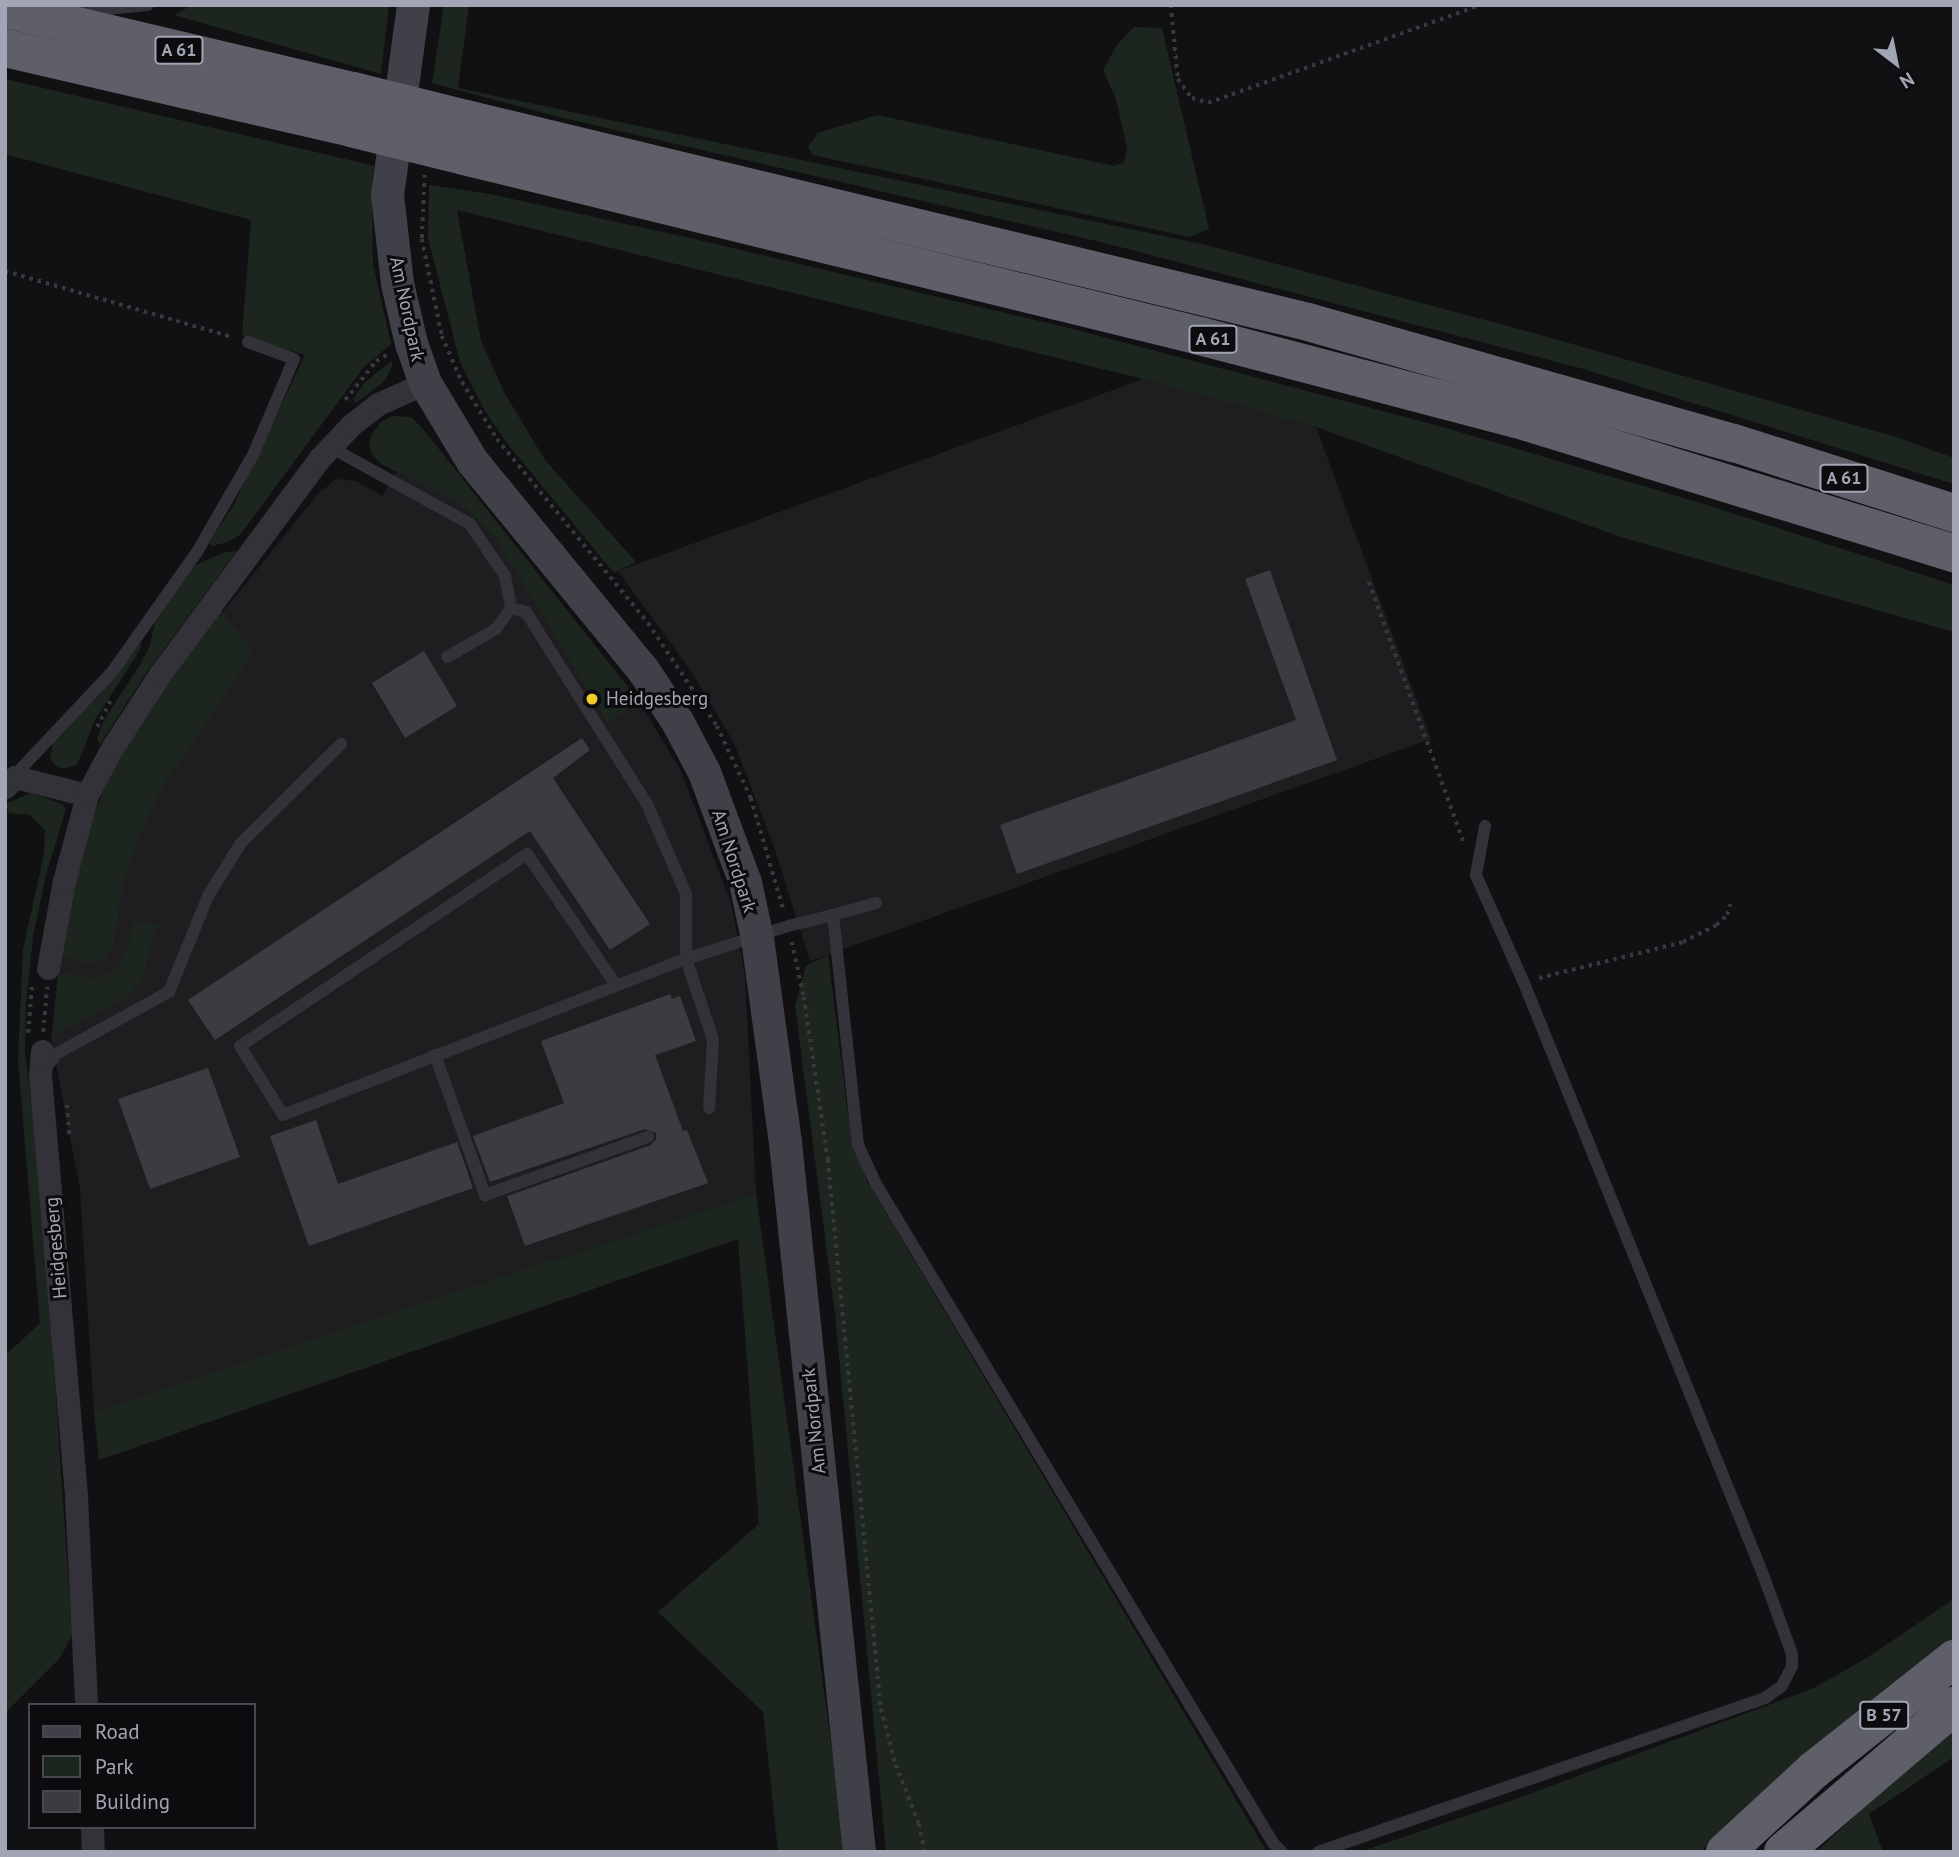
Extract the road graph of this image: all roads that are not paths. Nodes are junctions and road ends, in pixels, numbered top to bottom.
1 (59, 5) edge
2 (148, 5) edge
3 (413, 5) edge
4 (5, 9) edge
5 (5, 48) edge
6 (352, 110) junction
7 (248, 342) road end
8 (425, 383) junction
9 (330, 447) junction
10 (1954, 513) edge
11 (1954, 553) edge
12 (511, 607) junction
13 (447, 657) dead end
14 (341, 744) dead end
15 (9, 779) edge
16 (87, 795) junction
17 (1485, 826) dead end
18 (876, 903) dead end
19 (833, 915) junction
20 (757, 938) junction
21 (685, 959) junction
22 (48, 968) road end
23 (616, 985) junction
24 (42, 1051) road end
25 (435, 1055) junction
26 (40, 1075) junction
27 (709, 1108) dead end
28 (648, 1137) dead end
29 (1954, 1659) edge
30 (86, 1703) edge
31 (1954, 1706) edge
32 (92, 1829) edge
33 (93, 1852) edge
34 (859, 1852) edge
35 (1282, 1852) edge
36 (1318, 1852) edge
37 (1725, 1852) edge
38 (1783, 1852) edge

1 - 2 lane
3 - 8 street, Am Nordpark
4 - 6 highway, A 61
5 - 6 highway, A 61
6 - 10 highway, A 61, bridge
6 - 11 highway, A 61, bridge
7 - 15 lane
8 - 9 street
8 - 20 street, Am Nordpark
9 - 12 lane
9 - 16 street
12 - 13 lane
12 - 21 lane
14 - 26 lane
15 - 16 street
16 - 22 street
17 - 36 lane
18 - 19 lane
19 - 20 lane
19 - 35 lane
20 - 21 lane
20 - 34 street, Am Nordpark
21 - 23 lane
21 - 27 lane
23 - 25 lane
23 - 25 lane
24 - 26 street, Heidgesberg
25 - 28 lane
26 - 30 street, Heidgesberg
29 - 37 highway, B 57
31 - 38 highway, B 57
32 - 33 street

